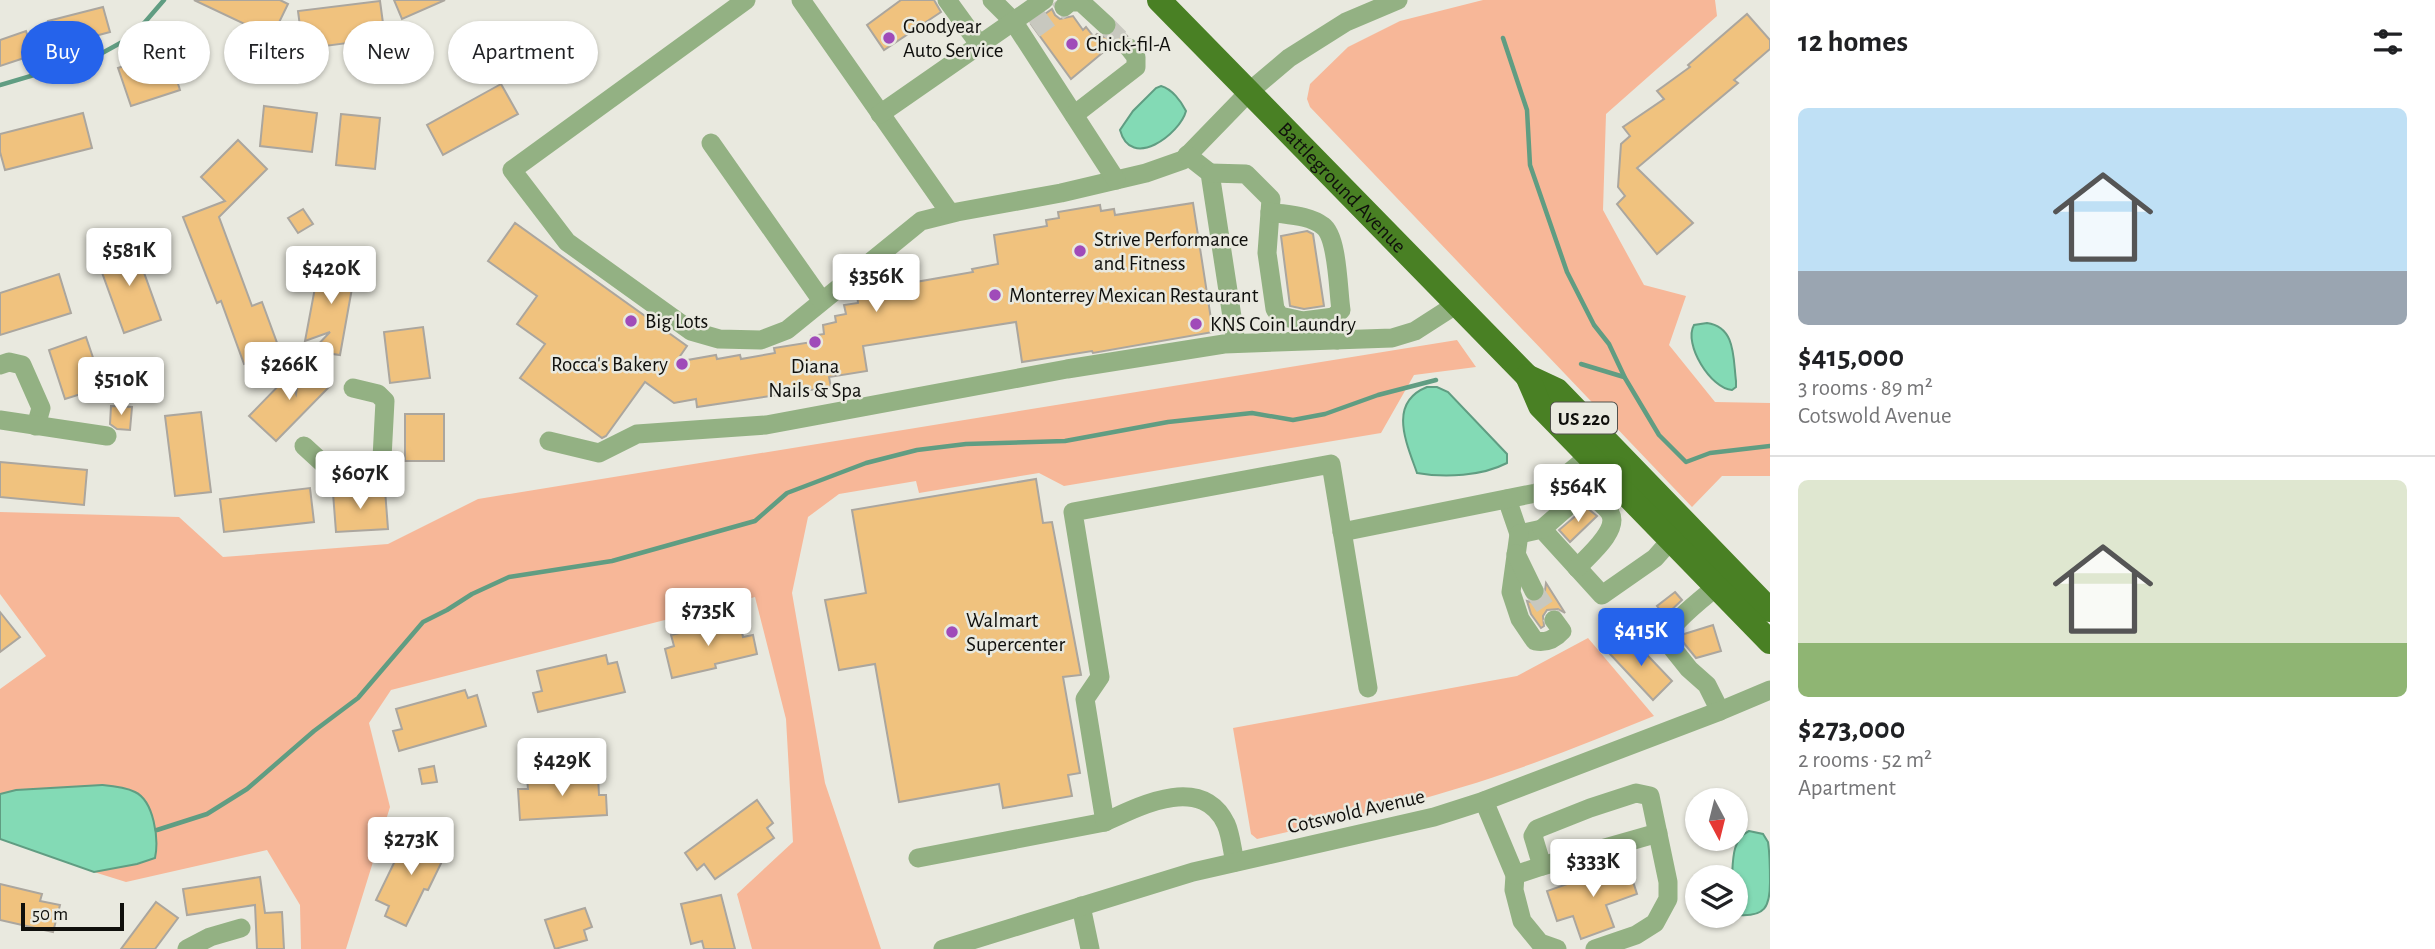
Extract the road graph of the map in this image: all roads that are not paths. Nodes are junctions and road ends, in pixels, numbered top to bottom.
1 (746, 0) edge
2 (801, 0) edge
3 (947, 0) edge
4 (992, 0) edge
5 (1044, 0) edge
6 (1159, 0) edge
7 (1398, 0) edge
8 (1064, 7) dead end
9 (1106, 25) tunnel mouth
10 (1023, 29) junction
11 (979, 44) junction
12 (1129, 48) dead end
13 (1251, 91) junction
14 (880, 114) junction
15 (1074, 116) junction
16 (711, 143) dead end
17 (1187, 155) junction
18 (1210, 173) junction
19 (1116, 180) junction
20 (1270, 212) junction
21 (950, 213) junction
22 (822, 301) junction
23 (1457, 304) junction
24 (1334, 317) junction
25 (1338, 340) junction
26 (1236, 343) junction
27 (0, 365) edge
28 (1527, 376) junction
29 (353, 388) dead end
30 (0, 420) edge
31 (36, 426) junction
32 (107, 436) dead end
33 (549, 441) dead end
34 (304, 446) dead end
35 (1588, 457) junction
36 (1634, 470) junction
37 (1507, 499) junction
38 (1542, 529) junction
39 (1342, 533) junction
40 (1519, 534) junction
41 (1670, 541) junction
42 (1516, 554) junction
43 (1577, 568) junction
44 (1716, 587) junction
45 (1534, 591) tunnel mouth
46 (1770, 610) edge
47 (1554, 620) dead end
48 (1770, 642) edge
49 (1368, 688) dead end
50 (1770, 690) edge
51 (1720, 712) junction
52 (1484, 801) junction
53 (1105, 822) junction
54 (1658, 833) junction
55 (918, 858) dead end
56 (1236, 862) junction
57 (1542, 866) junction
58 (1515, 875) junction
59 (1081, 906) junction
60 (241, 928) dead end
61 (187, 949) edge
62 (943, 949) edge
63 (1090, 949) edge
64 (1557, 949) edge
65 (1595, 949) edge

1 - 22 street
2 - 14 street
3 - 11 street
4 - 10 street
5 - 10 street
6 - 13 main road, Battleground Avenue / US 220
7 - 13 street
8 - 9 street
10 - 11 street
10 - 15 street
11 - 14 street
12 - 15 street
13 - 17 street
13 - 23 main road, Battleground Avenue / US 220
14 - 21 street
15 - 19 street
16 - 22 street
17 - 18 street
17 - 19 street
18 - 20 street
18 - 26 street
19 - 21 street
20 - 24 street
20 - 24 street
21 - 22 street
23 - 25 street
23 - 28 main road, Battleground Avenue / US 220
24 - 25 street
25 - 26 street
26 - 33 street
27 - 31 street
28 - 35 main road, Battleground Avenue / US 220
28 - 36 main road, Battleground Avenue / US 220
29 - 34 street
30 - 31 street
31 - 32 street
35 - 36 main road
35 - 37 street
35 - 41 main road, Battleground Avenue / US 220
36 - 46 main road, Battleground Avenue / US 220
37 - 39 street
37 - 40 street
38 - 40 street
38 - 43 street
38 - 43 street
39 - 49 street
39 - 53 street
40 - 42 street
41 - 43 street
41 - 44 main road, Battleground Avenue / US 220
42 - 45 street
42 - 47 street
44 - 48 main road, Battleground Avenue / US 220
44 - 51 street
50 - 51 street, Cotswold Avenue
51 - 52 street, Cotswold Avenue
52 - 56 street, Cotswold Avenue
52 - 58 street
53 - 55 street
53 - 56 street
54 - 57 street
54 - 57 street
54 - 65 street
56 - 59 street, Cotswold Avenue
57 - 58 street
58 - 64 street
59 - 62 street, Cotswold Avenue
59 - 63 street
60 - 61 street

